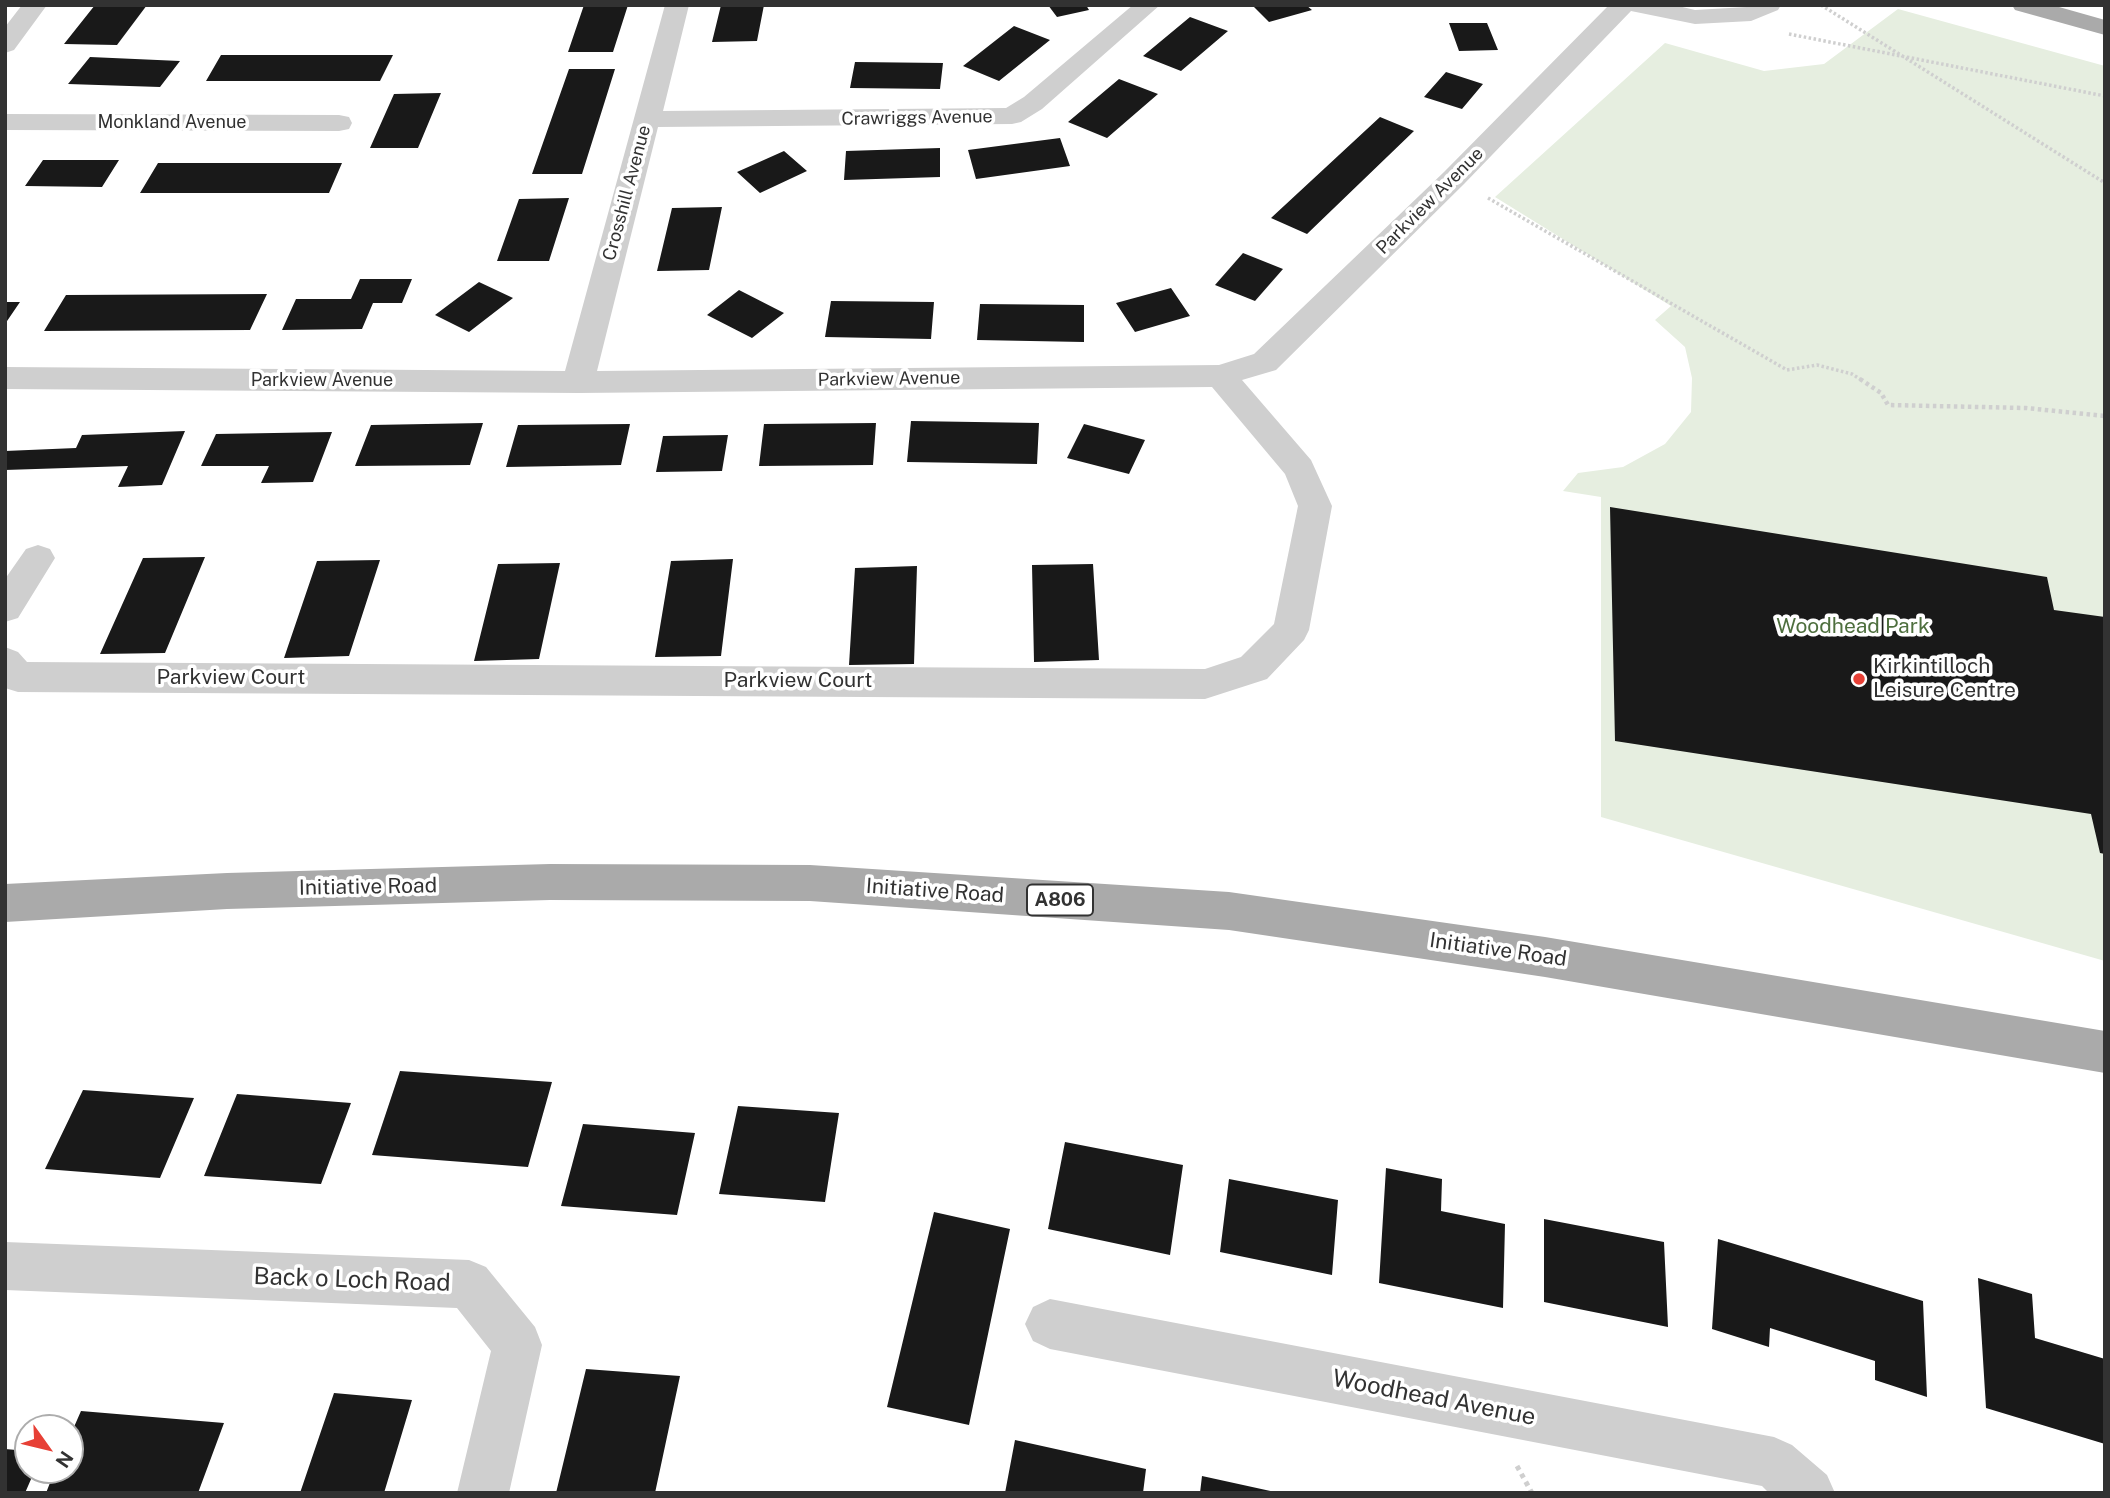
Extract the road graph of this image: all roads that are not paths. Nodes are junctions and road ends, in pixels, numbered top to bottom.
1 (35, 5) edge
2 (677, 5) edge
3 (1149, 5) edge
4 (1623, 5) edge
5 (1635, 5) edge
6 (1769, 5) edge
7 (2024, 5) edge
8 (2105, 29) edge
9 (5, 45) edge
10 (646, 119) junction
11 (5, 122) edge
12 (338, 123) dead end
13 (1220, 376) junction
14 (5, 378) edge
15 (578, 382) junction
16 (38, 558) dead end
17 (5, 608) edge
18 (5, 663) edge
19 (5, 903) edge
20 (2105, 1052) edge
21 (5, 1266) edge
22 (1050, 1324) dead end
23 (483, 1493) edge
24 (1809, 1493) edge

1 - 9 street
2 - 10 street, Crosshill Avenue
3 - 10 street, Crawriggs Avenue
4 - 13 street, Parkview Avenue
5 - 6 street
7 - 8 main road
10 - 15 street, Crosshill Avenue
11 - 12 street, Monkland Avenue
13 - 15 street, Parkview Avenue
13 - 18 street, Parkview Court
14 - 15 street, Parkview Avenue
16 - 17 street
19 - 20 main road, Initiative Road / A806
21 - 23 street, Back o Loch Road
22 - 24 street, Woodhead Avenue

